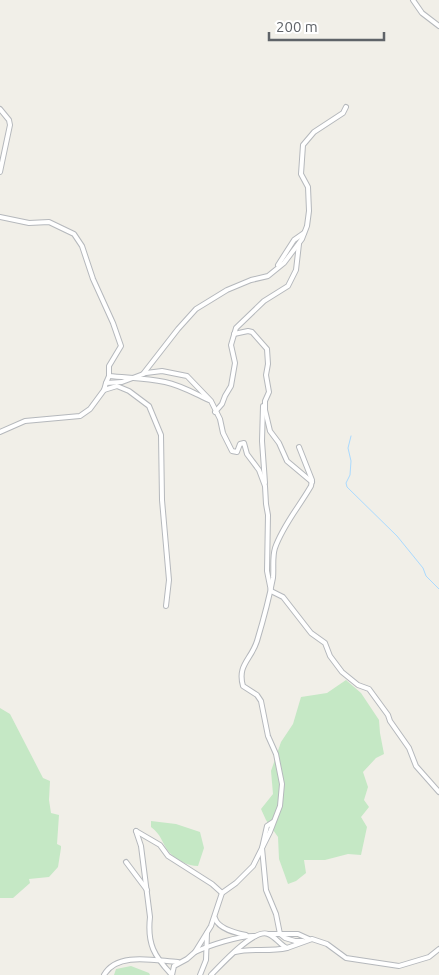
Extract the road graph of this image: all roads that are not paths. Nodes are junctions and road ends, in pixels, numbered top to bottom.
1 (413, 0) edge
2 (439, 26) edge
3 (346, 107) dead end
4 (0, 109) edge
5 (0, 172) edge
6 (0, 217) edge
7 (304, 233) junction
8 (299, 242) junction
9 (278, 266) junction
10 (234, 334) junction
11 (143, 374) junction
12 (109, 376) junction
13 (133, 378) junction
14 (106, 383) junction
15 (104, 390) junction
16 (211, 401) junction
17 (265, 401) junction
18 (215, 412) junction
19 (0, 432) edge
20 (299, 447) dead end
21 (312, 482) junction
22 (265, 486) junction
23 (271, 592) junction
24 (166, 606) dead end
25 (439, 792) edge
26 (262, 848) junction
27 (126, 862) dead end
28 (147, 890) junction
29 (222, 893) junction
30 (214, 917) junction
31 (208, 932) junction
32 (269, 934) junction
33 (280, 934) junction
34 (248, 936) junction
35 (255, 936) junction
36 (309, 939) junction
37 (304, 941) junction
38 (207, 947) junction
39 (287, 948) junction
40 (439, 949) edge
41 (195, 952) junction
42 (233, 953) junction
43 (157, 959) junction
44 (179, 962) junction
45 (174, 973) edge
46 (104, 975) edge
47 (200, 975) edge
48 (211, 975) edge

1 - 2 street
3 - 7 street
4 - 5 street
6 - 12 street
7 - 8 street
7 - 9 street
8 - 9 street
8 - 10 street
9 - 11 street
10 - 17 street
10 - 18 street
11 - 13 street
11 - 16 street
12 - 13 street
12 - 14 street
13 - 14 street
13 - 16 street
14 - 15 street
15 - 19 street
15 - 24 street
16 - 18 street
17 - 21 street
17 - 22 street
18 - 22 street
20 - 21 street
21 - 23 street
22 - 23 street
23 - 25 street
23 - 26 street
26 - 29 street
26 - 33 street
27 - 28 street
28 - 29 street
28 - 43 street
29 - 30 street
30 - 31 street
30 - 34 street
31 - 38 street
31 - 41 street
32 - 33 street
32 - 35 street
32 - 39 street
33 - 36 street
33 - 37 street
34 - 35 street
34 - 38 street
35 - 42 street
36 - 37 street
36 - 40 street
37 - 39 street
38 - 41 street
38 - 47 street
39 - 42 street
41 - 44 street
42 - 48 street
43 - 44 street
43 - 45 street
43 - 46 street
44 - 45 street

